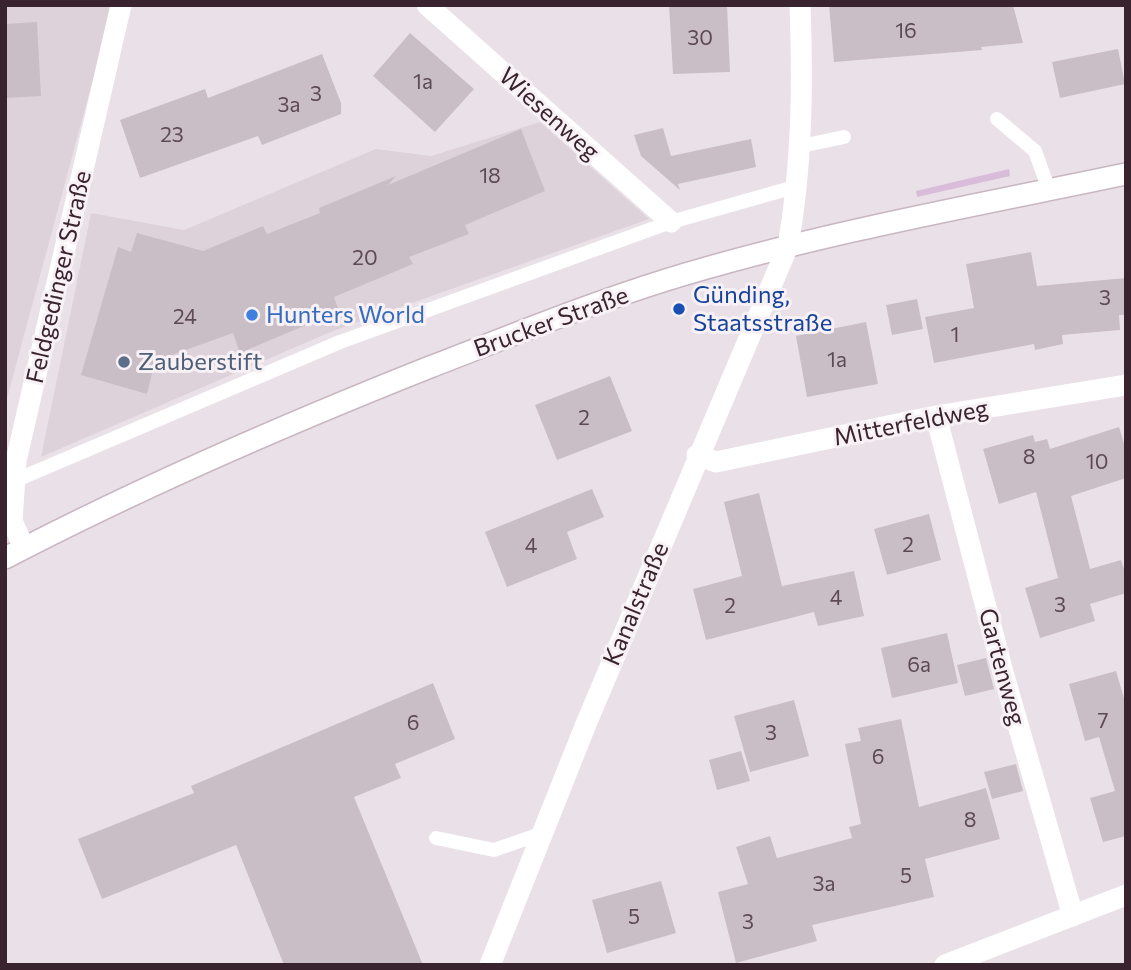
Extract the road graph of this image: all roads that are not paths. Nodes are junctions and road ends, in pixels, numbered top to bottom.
1 (121, 5) edge
2 (428, 5) edge
3 (800, 5) edge
4 (998, 119) dead end
5 (844, 137) dead end
6 (801, 146) junction
7 (1126, 174) edge
8 (798, 187) junction
9 (1049, 190) junction
10 (671, 222) junction
11 (788, 246) junction
12 (1126, 385) edge
13 (936, 416) junction
14 (697, 455) junction
15 (12, 463) edge
16 (14, 553) edge
17 (540, 834) junction
18 (436, 838) dead end
19 (1126, 895) edge
20 (1073, 916) junction
21 (490, 965) edge
22 (945, 965) edge

1 - 15 street, Feldgedinger Straße
2 - 10 street, Wiesenweg
3 - 6 street, Kanalstraße
4 - 9 lane
5 - 6 lane
6 - 8 street, Kanalstraße
7 - 9 street, Brucker Straße
8 - 10 lane
8 - 11 street, Kanalstraße
9 - 11 street, Brucker Straße
10 - 15 lane
11 - 14 street, Kanalstraße
11 - 16 street, Brucker Straße
12 - 13 street, Mitterfeldweg
13 - 14 street, Mitterfeldweg
13 - 20 street, Gartenweg
14 - 17 street, Kanalstraße
15 - 16 street, Feldgedinger Straße
17 - 18 lane
17 - 21 street, Kanalstraße
19 - 20 street
20 - 22 street

